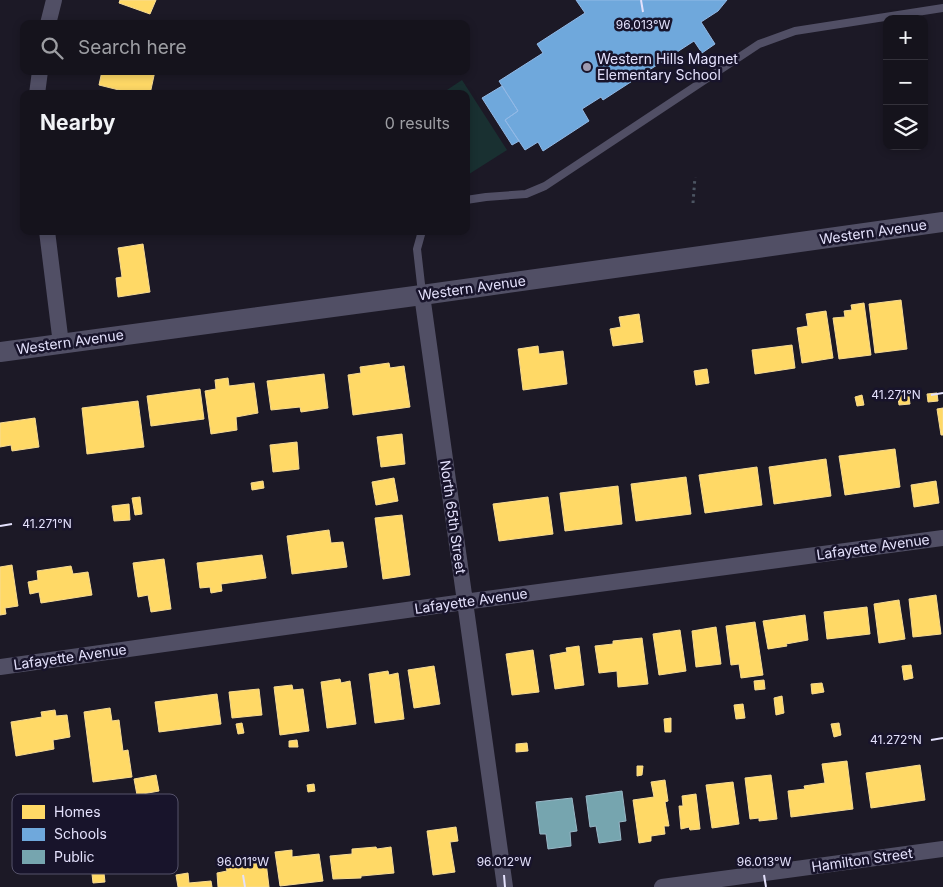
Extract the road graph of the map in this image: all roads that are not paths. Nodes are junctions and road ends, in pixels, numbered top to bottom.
1 (54, 0) edge
2 (943, 8) edge
3 (49, 20) edge
4 (39, 75) edge
5 (38, 90) edge
6 (470, 199) edge
7 (943, 222) edge
8 (47, 235) edge
9 (421, 235) edge
10 (422, 295) junction
11 (61, 344) junction
12 (0, 352) edge
13 (943, 538) edge
14 (464, 602) junction
15 (0, 667) edge
16 (943, 849) edge
17 (505, 887) edge
18 (662, 887) edge

1 - 3 street
2 - 6 lane
4 - 5 street
7 - 10 street, Western Avenue
8 - 11 street
9 - 10 lane
10 - 11 street, Western Avenue
10 - 14 street, North 65th Street
11 - 12 street, Western Avenue
13 - 14 street, Lafayette Avenue
14 - 15 street, Lafayette Avenue
14 - 17 street, North 65th Street
16 - 18 street, Hamilton Street

